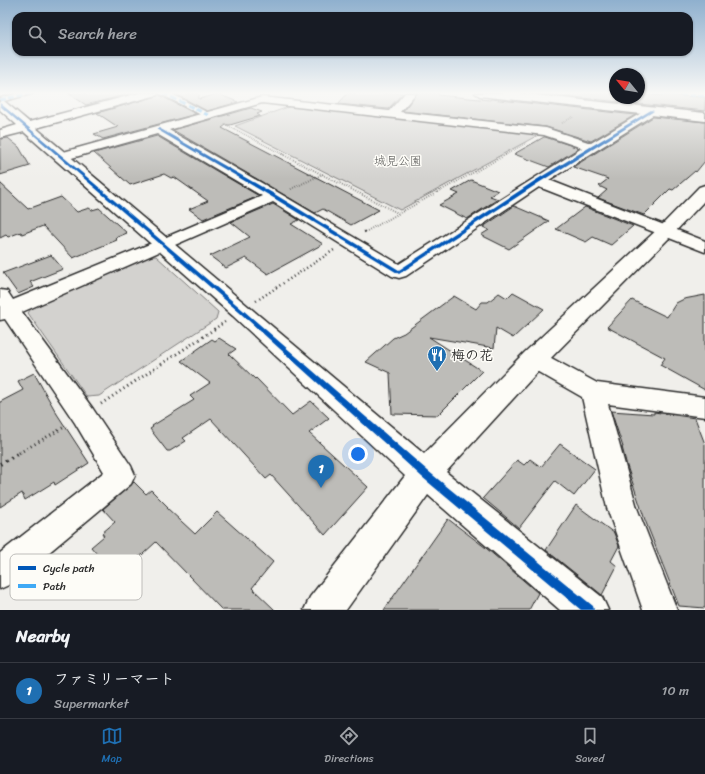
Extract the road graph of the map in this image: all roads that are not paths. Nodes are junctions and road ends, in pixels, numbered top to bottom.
1 (21, 121) edge
2 (48, 121) edge
3 (187, 121) edge
4 (451, 121) edge
5 (635, 121) edge
6 (27, 127) junction
7 (158, 129) junction
8 (0, 134) edge
9 (593, 148) junction
10 (61, 157) junction
11 (538, 181) junction
12 (705, 190) edge
13 (274, 196) junction
14 (666, 231) junction
15 (163, 245) junction
16 (705, 247) edge
17 (3, 306) edge
18 (534, 359) junction
19 (593, 392) junction
20 (705, 407) edge
21 (425, 474) junction
22 (23, 554) edge
23 (10, 565) edge
24 (0, 573) edge
25 (323, 610) edge
26 (589, 610) edge
27 (660, 610) edge

1 - 6 street
2 - 6 street
3 - 7 street
4 - 9 street
5 - 9 street
6 - 8 street
6 - 10 street
7 - 10 street
7 - 13 street
9 - 11 street
10 - 15 street
11 - 13 street
11 - 14 street
12 - 14 street
13 - 15 street
14 - 16 street
14 - 18 street
15 - 17 street
15 - 21 street
17 - 22 street
18 - 19 street
18 - 21 street
19 - 20 street
19 - 27 street
21 - 25 street
21 - 26 street
23 - 24 street

